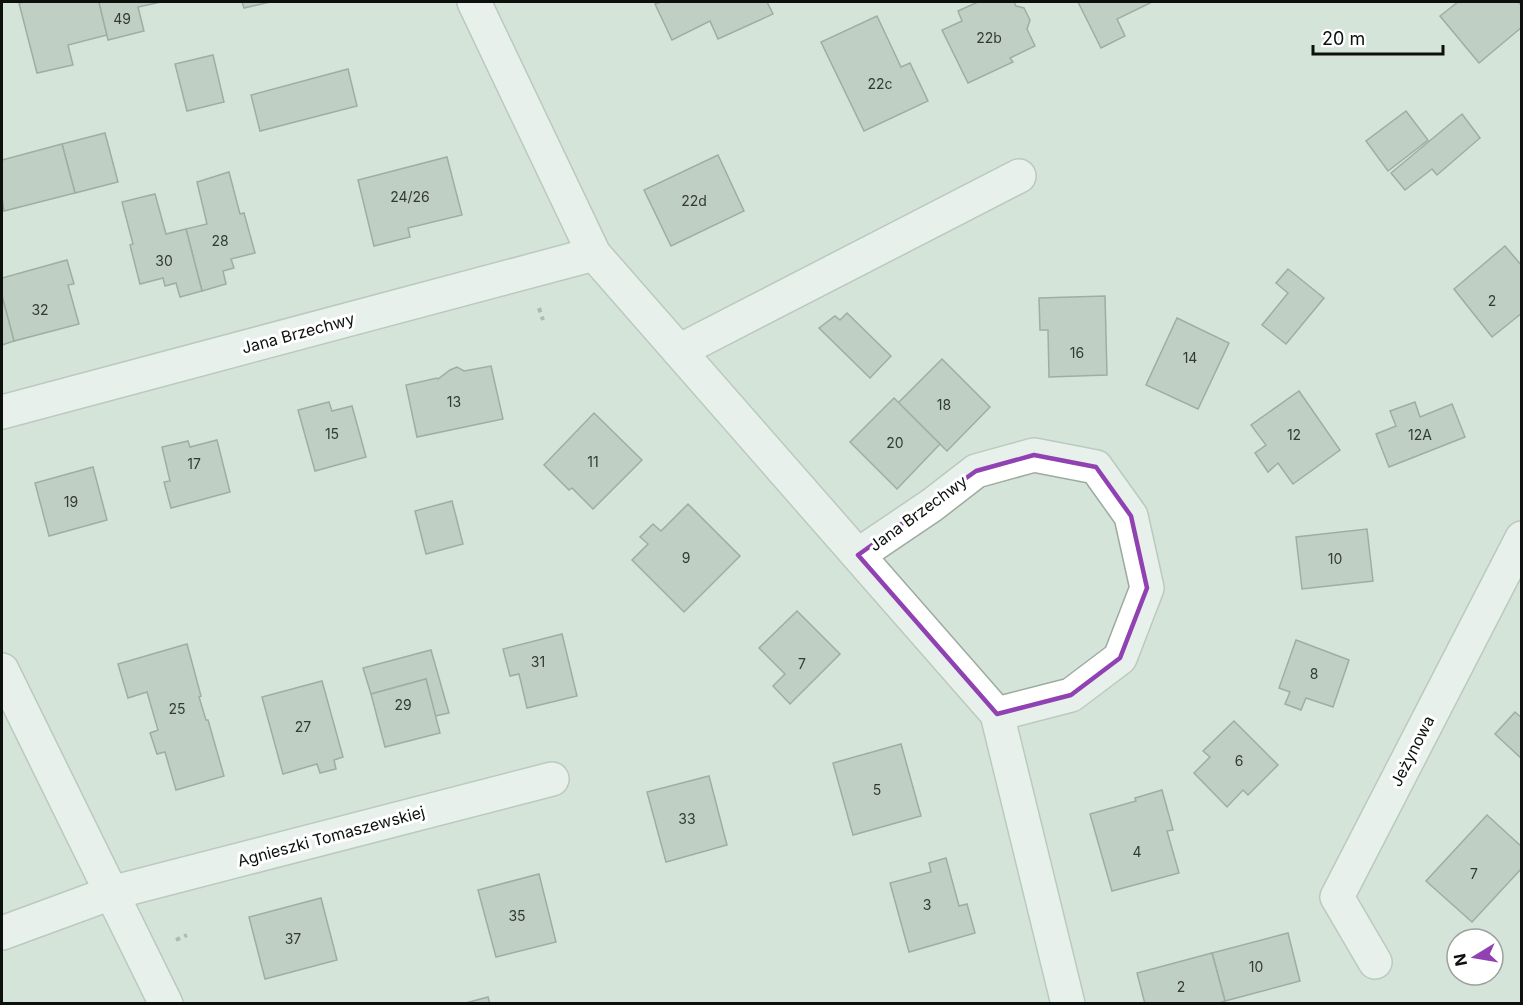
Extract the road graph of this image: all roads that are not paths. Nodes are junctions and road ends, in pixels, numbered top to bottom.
1 (474, 2) edge
2 (1019, 176) dead end
3 (594, 254) junction
4 (679, 351) junction
5 (2, 412) edge
6 (1521, 538) edge
7 (858, 555) junction
8 (2, 670) edge
9 (997, 714) junction
10 (552, 779) dead end
11 (111, 893) junction
12 (2, 933) edge
13 (1375, 962) dead end
14 (166, 1004) edge
15 (1068, 1004) edge

1 - 3 street, Jana Brzechwy
2 - 4 street
3 - 4 street, Jana Brzechwy
3 - 5 street, Jana Brzechwy
4 - 7 street, Jana Brzechwy
6 - 13 street, Jeżynowa
7 - 9 street, Jana Brzechwy
7 - 9 street, Jana Brzechwy
8 - 11 street
9 - 15 street, Jana Brzechwy
10 - 11 street, Agnieszki Tomaszewskiej
11 - 12 street, Agnieszki Tomaszewskiej
11 - 14 street

